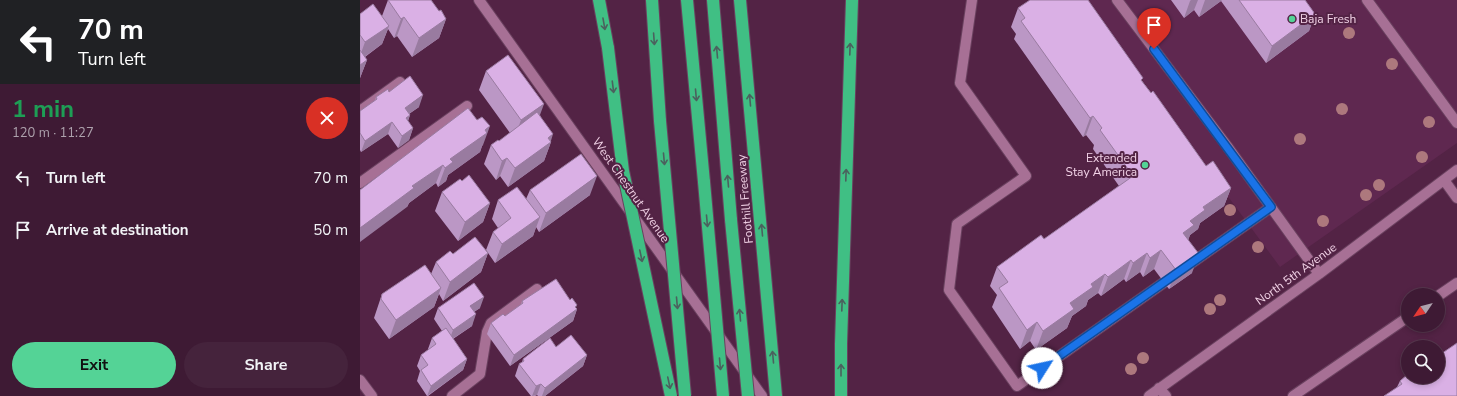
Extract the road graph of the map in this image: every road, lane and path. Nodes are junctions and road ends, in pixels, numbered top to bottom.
1 (479, 0) edge
2 (600, 0) edge
3 (652, 0) edge
4 (687, 0) edge
5 (713, 0) edge
6 (740, 0) edge
7 (852, 0) edge
8 (972, 0) edge
9 (1118, 0) edge
10 (1367, 0) edge
11 (400, 82) edge
12 (467, 106) dead end
13 (360, 111) edge
14 (1457, 123) edge
15 (1457, 170) edge
16 (1444, 180) junction
17 (360, 183) edge
18 (1457, 198) edge
19 (1271, 207) junction
20 (1319, 274) junction
21 (1457, 283) edge
22 (537, 289) edge
23 (1445, 291) edge
24 (1401, 322) edge
25 (360, 382) edge
26 (1162, 392) edge
27 (372, 396) edge
28 (452, 396) edge
29 (671, 396) edge
30 (685, 396) edge
31 (723, 396) edge
32 (748, 396) edge
33 (762, 396) edge
34 (776, 396) edge
35 (841, 396) edge
36 (1149, 396) edge
37 (1293, 396) edge

1 - 33 street, West Chestnut Avenue
2 -> 29 highway, bridge
3 -> 30 highway, bridge
4 -> 31 highway, bridge
32 -> 5 highway, bridge
34 -> 6 highway, Foothill Freeway
35 -> 7 highway
8 - 19 street
9 - 19 street
10 - 14 street
11 - 13 street
12 - 17 street
15 - 16 street, North 5th Avenue
16 - 18 street
16 - 20 street, North 5th Avenue
19 - 20 street
20 - 26 street, North 5th Avenue
21 - 23 street
22 - 28 street
24 - 37 street
25 - 27 street
26 - 36 street, North 5th Avenue

